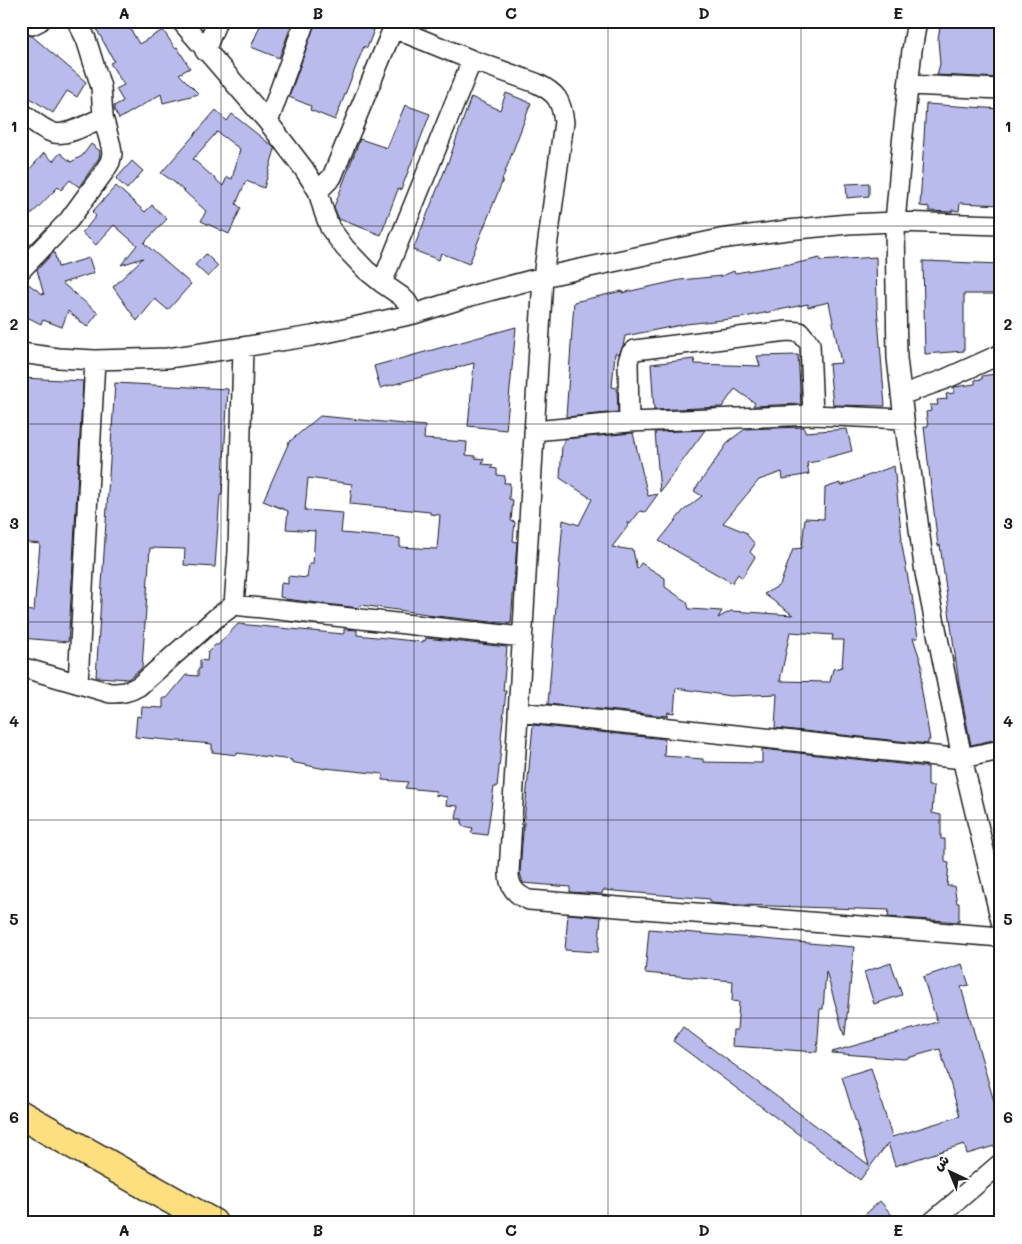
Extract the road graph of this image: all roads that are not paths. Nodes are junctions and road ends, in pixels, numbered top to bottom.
1 (22, 21) edge
2 (40, 21) edge
3 (77, 21) edge
4 (181, 21) edge
5 (217, 21) edge
6 (305, 21) edge
7 (917, 21) edge
8 (394, 24) edge
9 (206, 51) junction
10 (472, 60) junction
11 (908, 85) junction
12 (1001, 89) edge
13 (21, 112) edge
14 (103, 117) junction
15 (268, 122) junction
16 (318, 191) junction
17 (895, 222) junction
18 (1001, 225) edge
19 (21, 270) edge
20 (543, 277) junction
21 (382, 283) junction
22 (414, 314) junction
23 (244, 347) junction
24 (21, 353) edge
25 (1001, 354) edge
26 (95, 360) junction
27 (901, 395) junction
28 (813, 415) junction
29 (904, 419) junction
30 (629, 422) junction
31 (534, 431) junction
32 (234, 606) junction
33 (522, 637) junction
34 (21, 667) edge
35 (78, 684) junction
36 (518, 712) junction
37 (1001, 750) edge
38 (962, 758) junction
39 (1001, 921) edge
40 (1001, 937) edge
41 (21, 1115) edge
42 (1001, 1162) edge
43 (213, 1223) edge
44 (932, 1223) edge

1 - 2 street
3 - 14 street
4 - 9 street
5 - 9 street
6 - 15 street
7 - 11 street
8 - 10 street
8 - 16 street
9 - 15 street
10 - 20 street
10 - 21 street
11 - 12 street
11 - 17 street
13 - 14 street
14 - 19 street
15 - 16 street
16 - 21 street
17 - 18 street
17 - 20 street
17 - 27 street
20 - 22 street
20 - 31 street
21 - 22 street
22 - 23 street
23 - 26 street
23 - 32 street
24 - 26 street
25 - 27 street
26 - 35 street
27 - 29 street
28 - 29 street
28 - 30 street
28 - 30 street
29 - 38 street
30 - 31 street
31 - 33 street
32 - 33 street
32 - 35 street
33 - 36 street
34 - 35 street
36 - 38 street
36 - 40 street
37 - 38 street
38 - 39 street
41 - 43 main road
42 - 44 street

